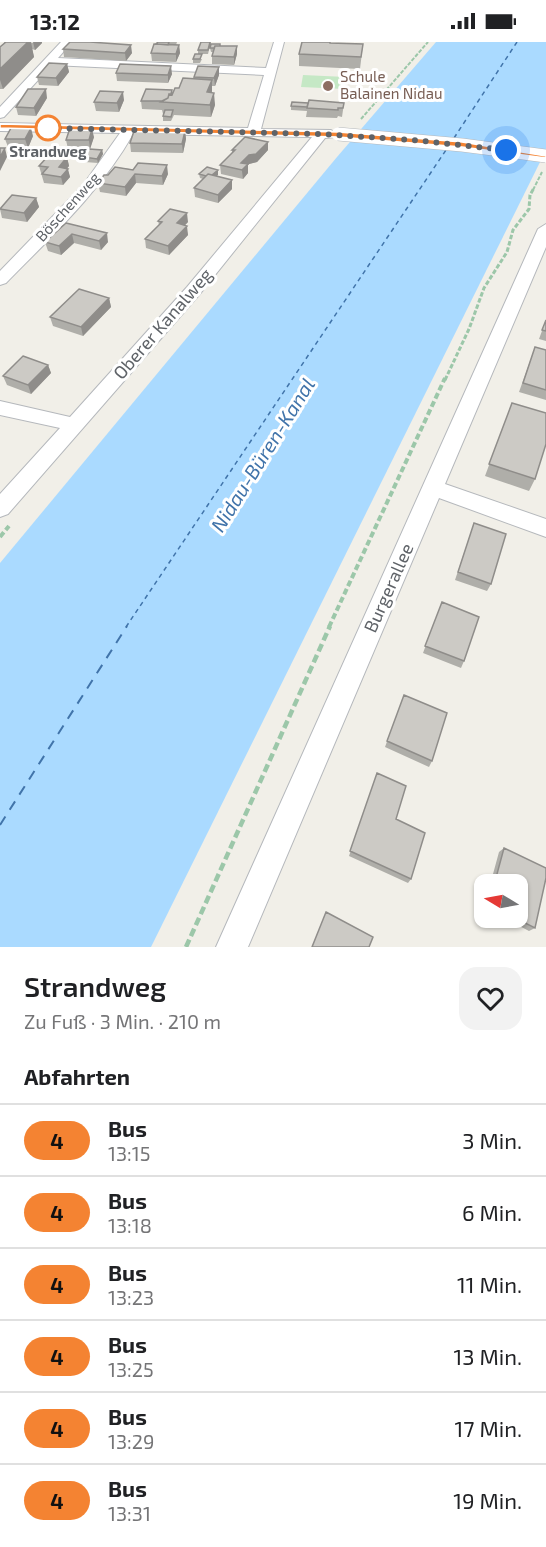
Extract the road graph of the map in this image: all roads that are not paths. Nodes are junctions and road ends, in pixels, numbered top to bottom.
1 (67, 42) edge
2 (279, 42) edge
3 (48, 61) junction
4 (270, 72) junction
5 (0, 114) edge
6 (0, 127) edge
7 (129, 129) junction
8 (254, 131) junction
9 (329, 134) junction
10 (546, 156) edge
11 (546, 229) edge
12 (0, 280) edge
13 (0, 408) edge
14 (74, 425) junction
15 (433, 488) junction
16 (0, 508) edge
17 (546, 528) edge
18 (232, 947) edge

1 - 3 street
2 - 4 street
3 - 4 street
3 - 5 street
4 - 8 street
6 - 7 street
7 - 8 street
7 - 12 street, Böschenweg
8 - 9 street
9 - 10 street, bridge
9 - 14 street, Oberer Kanalweg
11 - 15 street, Burgerallee
13 - 14 street
14 - 16 street, Oberer Kanalweg
15 - 17 street
15 - 18 street, Burgerallee

